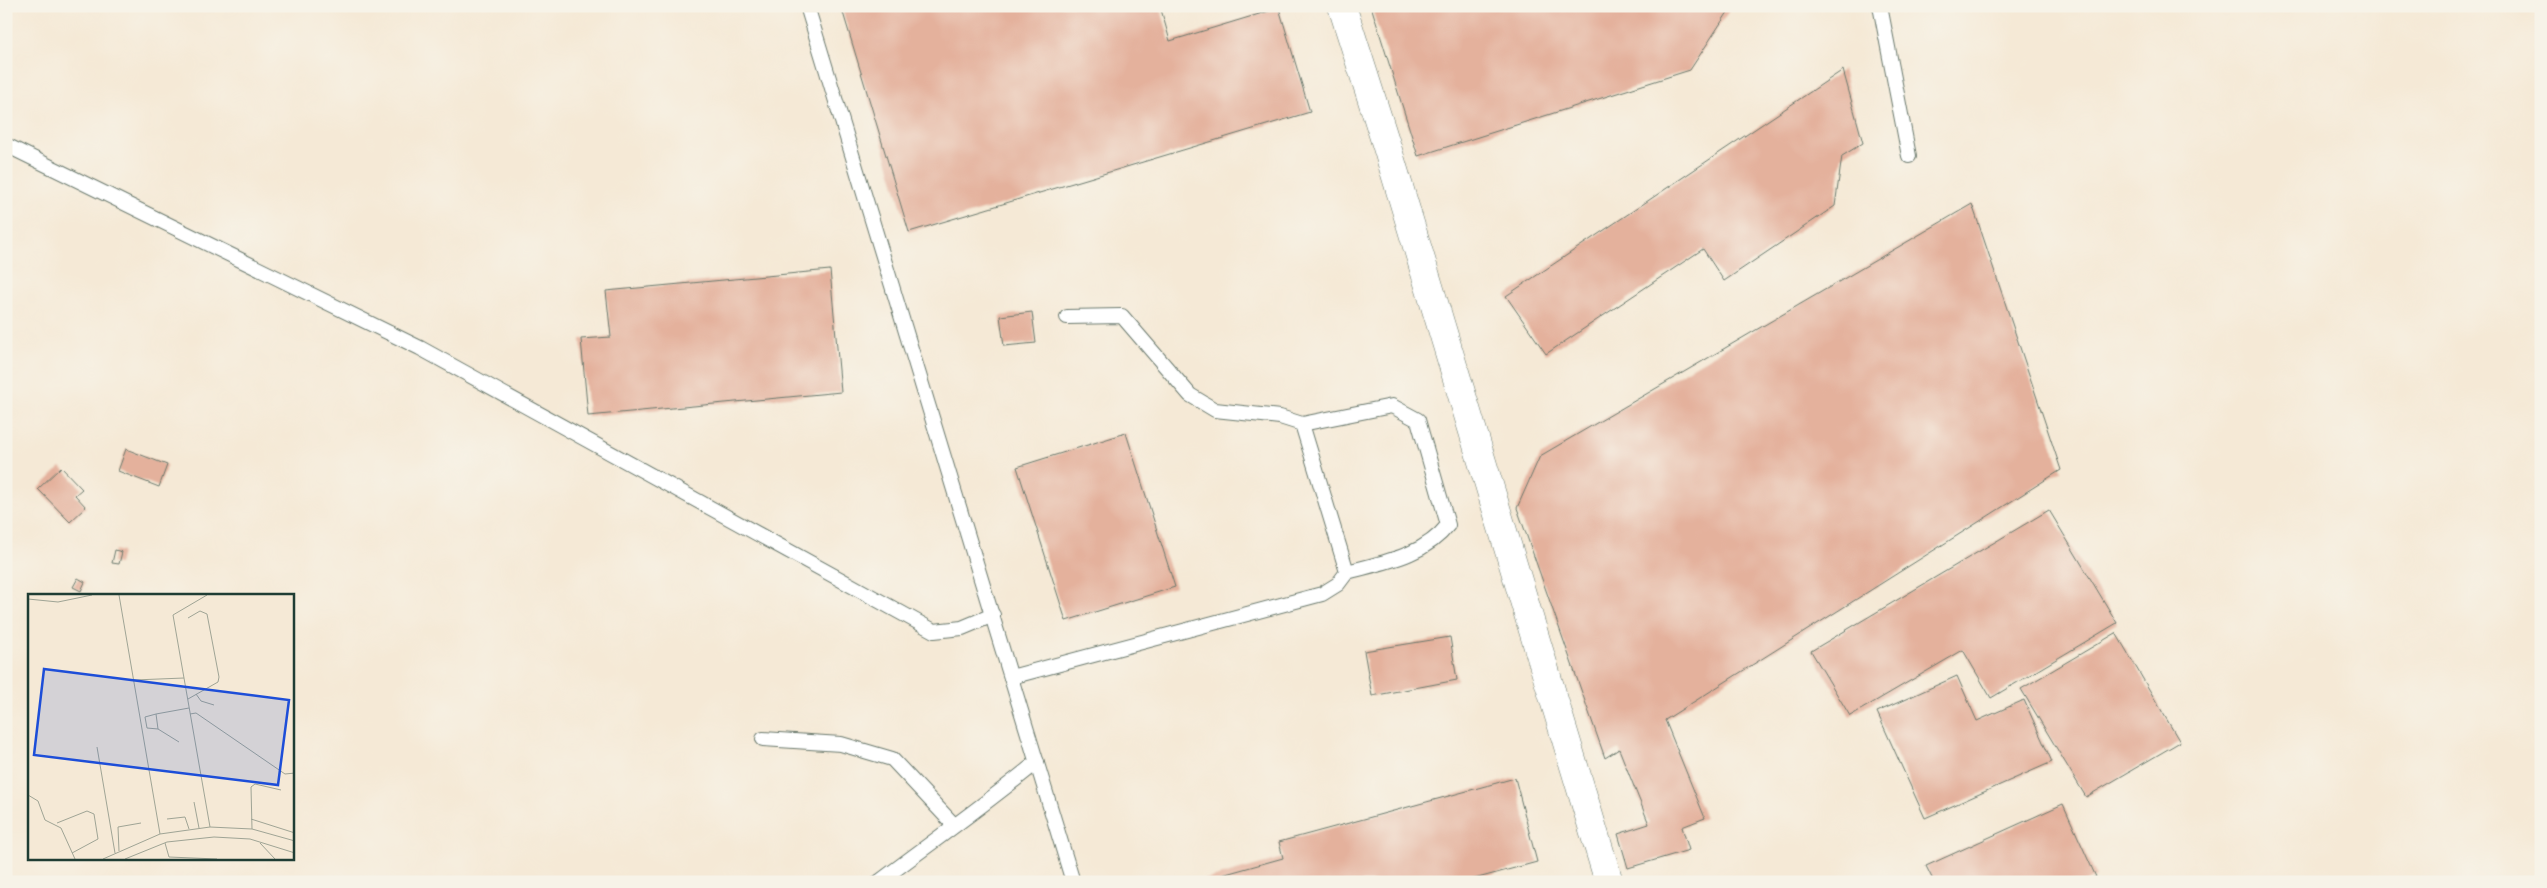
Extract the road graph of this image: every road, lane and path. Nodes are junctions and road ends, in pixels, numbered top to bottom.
1 (807, 6) edge
2 (1342, 6) edge
3 (1880, 6) edge
4 (6, 145) edge
5 (1909, 156) dead end
6 (1066, 317) dead end
7 (1302, 424) junction
8 (1347, 572) junction
9 (993, 615) junction
10 (1011, 677) junction
11 (763, 739) dead end
12 (1037, 762) junction
13 (954, 825) junction
14 (879, 882) edge
15 (1074, 882) edge
16 (1609, 882) edge

1 - 9 lane
2 - 16 street
3 - 5 lane
4 - 9 lane
6 - 7 lane
7 - 8 lane
7 - 8 lane
8 - 10 lane
9 - 10 lane
10 - 12 lane
11 - 13 lane
12 - 13 lane
12 - 15 lane
13 - 14 lane

